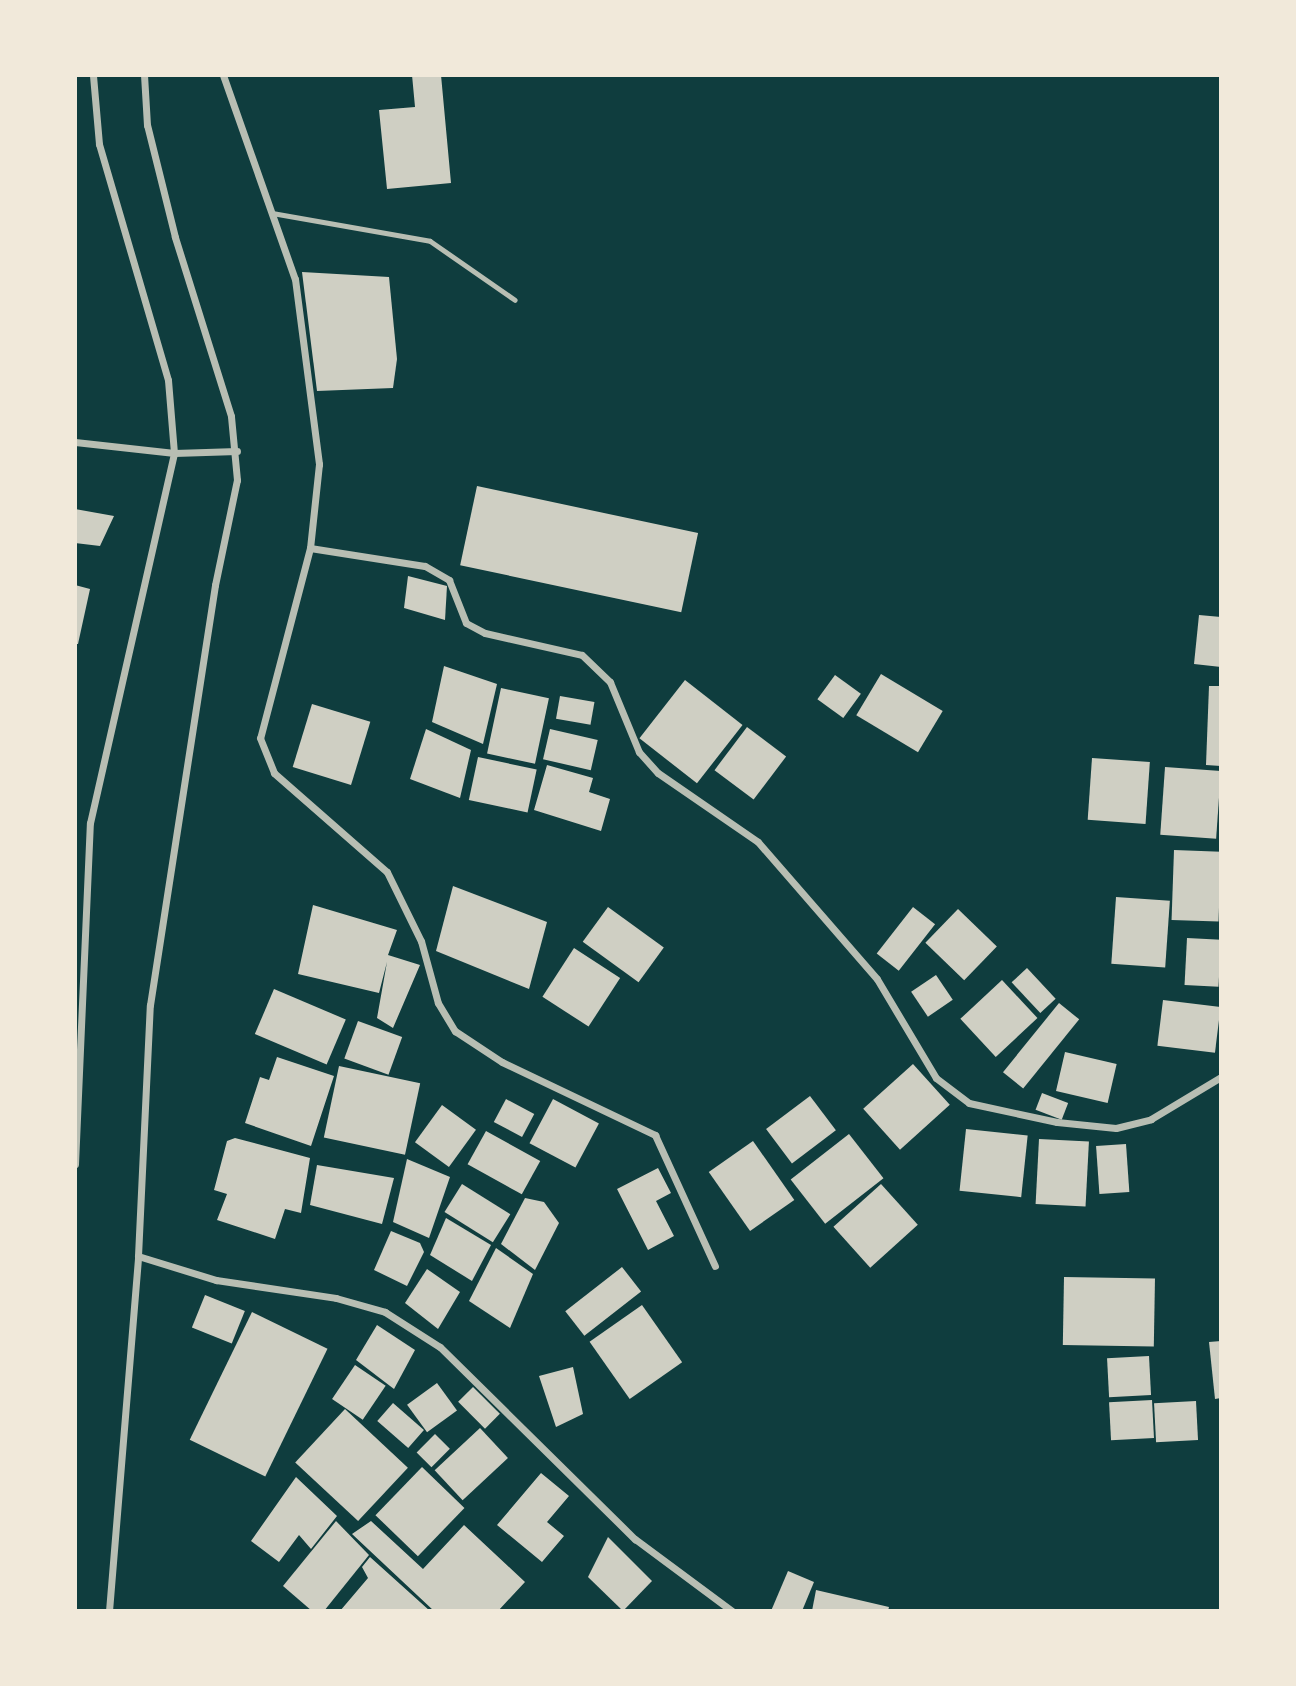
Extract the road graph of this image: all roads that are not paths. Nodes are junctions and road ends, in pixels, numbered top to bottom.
1 (93, 75) edge
2 (144, 75) edge
3 (223, 75) edge
4 (272, 212) junction
5 (515, 300) dead end
6 (75, 442) edge
7 (237, 451) junction
8 (174, 453) junction
9 (310, 548) junction
10 (1221, 1077) edge
11 (75, 1164) edge
12 (138, 1256) junction
13 (715, 1266) dead end
14 (109, 1611) edge
15 (732, 1611) edge

1 - 8 street
2 - 7 street
3 - 4 street
4 - 5 lane
4 - 9 street
6 - 8 street
7 - 8 street
7 - 12 street
8 - 11 street
9 - 10 street
9 - 13 street
12 - 14 street
12 - 15 street

